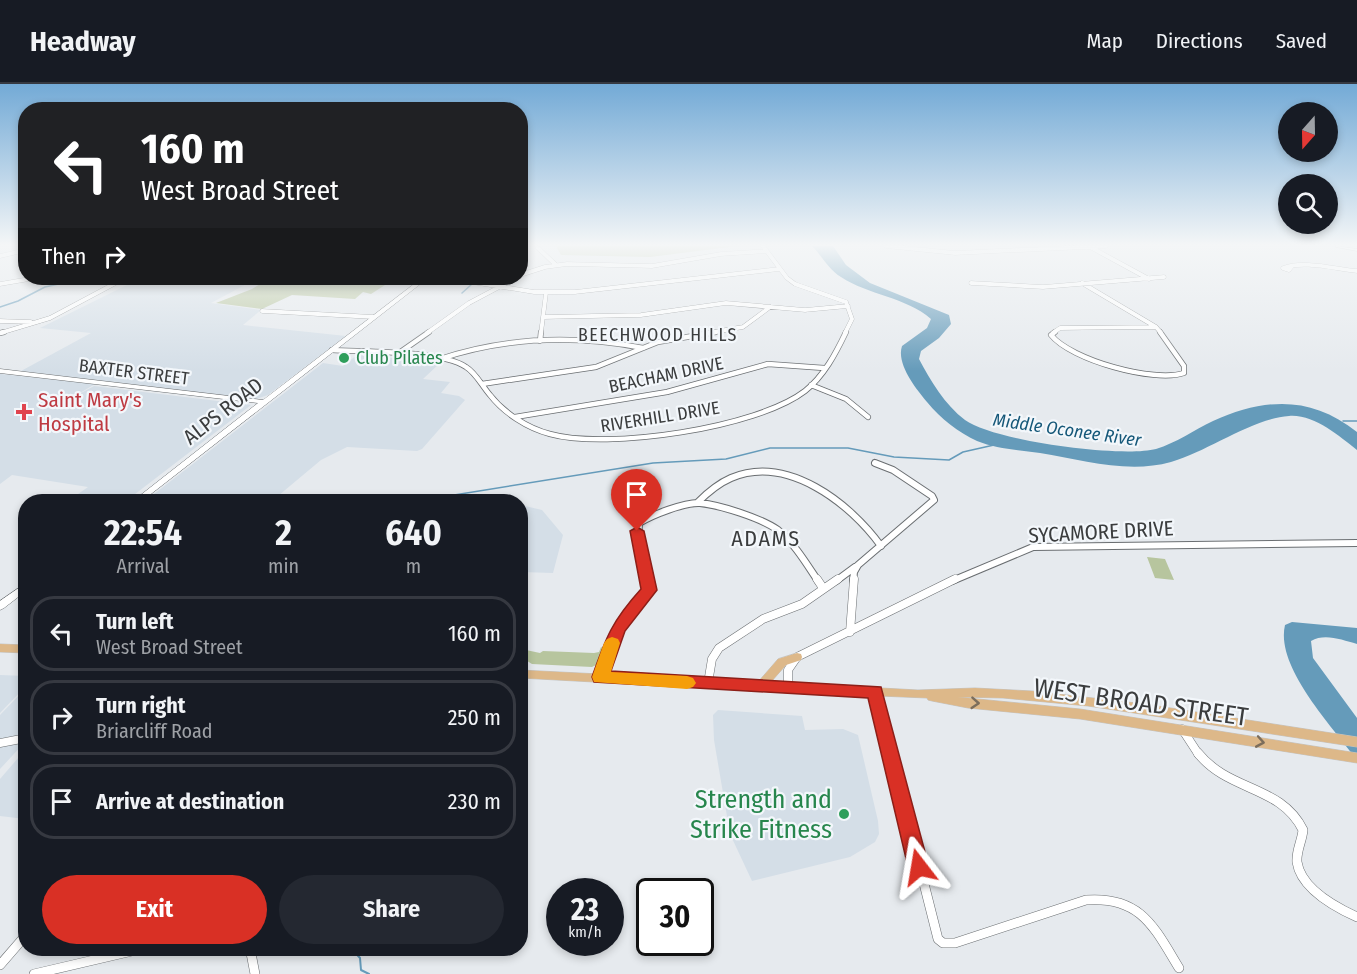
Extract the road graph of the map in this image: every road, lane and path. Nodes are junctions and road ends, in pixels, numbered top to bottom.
1 (107, 288) edge
2 (413, 288) edge
3 (496, 288) edge
4 (505, 288) edge
5 (611, 288) edge
6 (805, 288) edge
7 (1090, 288) edge
8 (546, 293) junction
9 (848, 306) junction
10 (770, 307) junction
11 (262, 311) dead end
12 (374, 317) junction
13 (544, 317) junction
14 (0, 321) edge
15 (38, 322) junction
16 (1156, 327) junction
17 (0, 333) edge
18 (540, 341) junction
19 (644, 348) junction
20 (332, 350) junction
21 (396, 355) junction
22 (440, 359) junction
23 (824, 368) junction
24 (0, 371) edge
25 (482, 384) junction
26 (811, 385) junction
27 (264, 402) junction
28 (514, 417) junction
29 (868, 417) dead end
30 (875, 463) dead end
31 (146, 494) edge
32 (697, 502) junction
33 (1357, 543) edge
34 (881, 546) junction
35 (858, 565) junction
36 (823, 588) junction
37 (18, 592) edge
38 (0, 606) edge
39 (850, 632) junction
40 (0, 648) edge
41 (18, 649) edge
42 (797, 657) junction
43 (528, 674) edge
44 (600, 677) junction
45 (708, 683) junction
46 (760, 687) junction
47 (788, 687) junction
48 (875, 692) junction
49 (918, 694) junction
50 (1098, 702) junction
51 (1102, 717) junction
52 (1182, 729) junction
53 (18, 740) edge
54 (1357, 742) edge
55 (0, 743) edge
56 (1357, 758) edge
57 (1357, 917) edge
58 (18, 944) edge
59 (111, 956) edge
60 (252, 956) edge
61 (0, 965) edge
62 (1179, 968) dead end
63 (34, 974) edge
64 (255, 974) edge

1 - 15 street
2 - 12 main road, ALPS ROAD
3 - 21 street
4 - 8 street
5 - 8 street
6 - 9 street
7 - 16 street
8 - 13 street
9 - 10 street
9 - 23 street, RIVERHILL DRIVE
10 - 13 street
10 - 19 street
11 - 12 street
12 - 20 main road, ALPS ROAD
13 - 18 street
14 - 15 street
15 - 17 street
16 - 16 street
18 - 19 street
18 - 22 street
19 - 25 street
20 - 21 street, RIVERHILL DRIVE
20 - 27 main road, ALPS ROAD
21 - 22 street, RIVERHILL DRIVE
22 - 25 street, RIVERHILL DRIVE
23 - 26 street, RIVERHILL DRIVE
23 - 28 street, BEACHAM DRIVE
24 - 27 main road, BAXTER STREET
25 - 28 street, RIVERHILL DRIVE
26 - 28 street, RIVERHILL DRIVE
26 - 29 street
27 - 31 main road, ALPS ROAD
30 - 34 street
32 - 34 street
32 - 36 street
32 - 44 street
33 - 39 street, SYCAMORE DRIVE
34 - 35 street
35 - 36 street
35 - 39 street
36 - 45 street
37 - 38 main road
39 - 42 street, SYCAMORE DRIVE
40 - 41 main road
42 - 46 main road
42 - 47 street
43 - 44 main road, WEST BROAD STREET
44 - 45 main road, WEST BROAD STREET
45 - 46 main road, WEST BROAD STREET
46 - 47 main road, WEST BROAD STREET
47 - 48 main road, WEST BROAD STREET
48 - 49 main road, WEST BROAD STREET
48 - 62 street
49 - 50 main road, WEST BROAD STREET
49 -> 51 main road, WEST BROAD STREET
50 - 51 main road
50 - 54 main road, WEST BROAD STREET
51 - 52 main road, WEST BROAD STREET
52 -> 56 main road, WEST BROAD STREET
52 - 57 street
53 - 55 street
58 - 61 street
59 - 63 street
60 - 64 street

